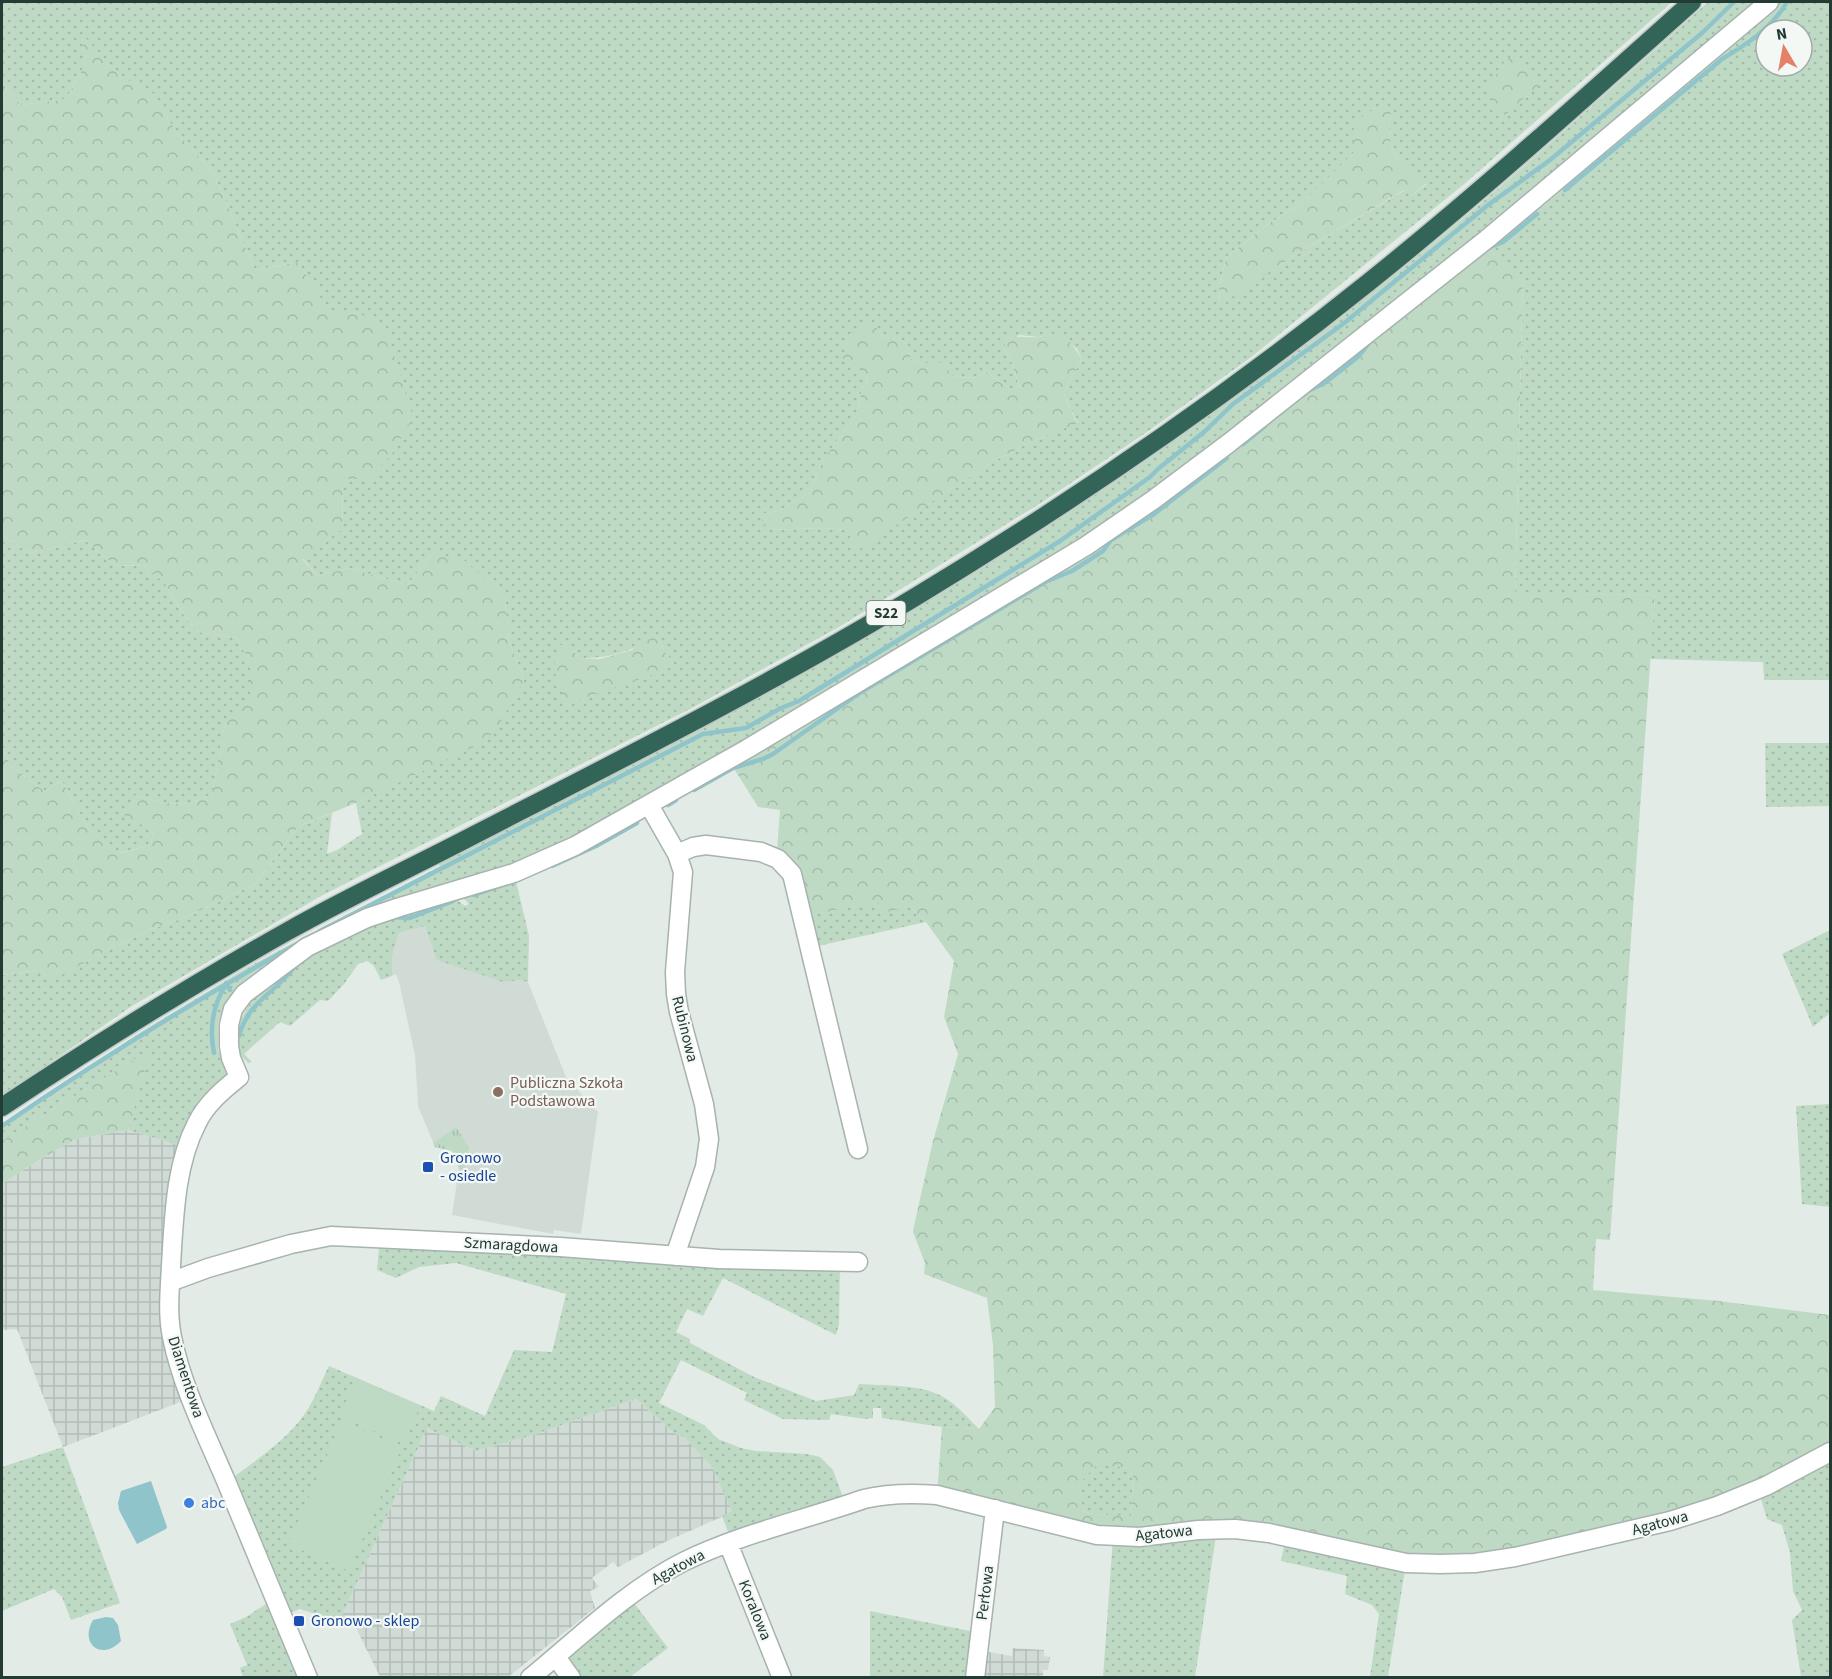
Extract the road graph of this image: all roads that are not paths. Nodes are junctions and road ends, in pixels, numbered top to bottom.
1 (1692, 2) edge
2 (1769, 2) edge
3 (649, 805) junction
4 (677, 854) junction
5 (2, 1107) edge
6 (858, 1149) dead end
7 (675, 1256) junction
8 (858, 1262) dead end
9 (170, 1282) junction
10 (1830, 1452) edge
11 (995, 1509) junction
12 (729, 1543) junction
13 (556, 1657) junction
14 (308, 1677) edge
15 (530, 1677) edge
16 (571, 1677) edge
17 (782, 1677) edge
18 (975, 1677) edge

1 - 5 highway, S22
2 - 3 street
3 - 4 street, Rubinowa
3 - 9 street, Diamentowa
4 - 6 street
4 - 7 street, Rubinowa
7 - 8 street, Szmaragdowa
7 - 9 street, Szmaragdowa
9 - 14 street, Diamentowa
10 - 11 street, Agatowa
11 - 12 street, Agatowa
11 - 18 street, Perłowa
12 - 13 street, Agatowa
12 - 17 street, Koralowa
13 - 15 street, Agatowa
13 - 16 street

